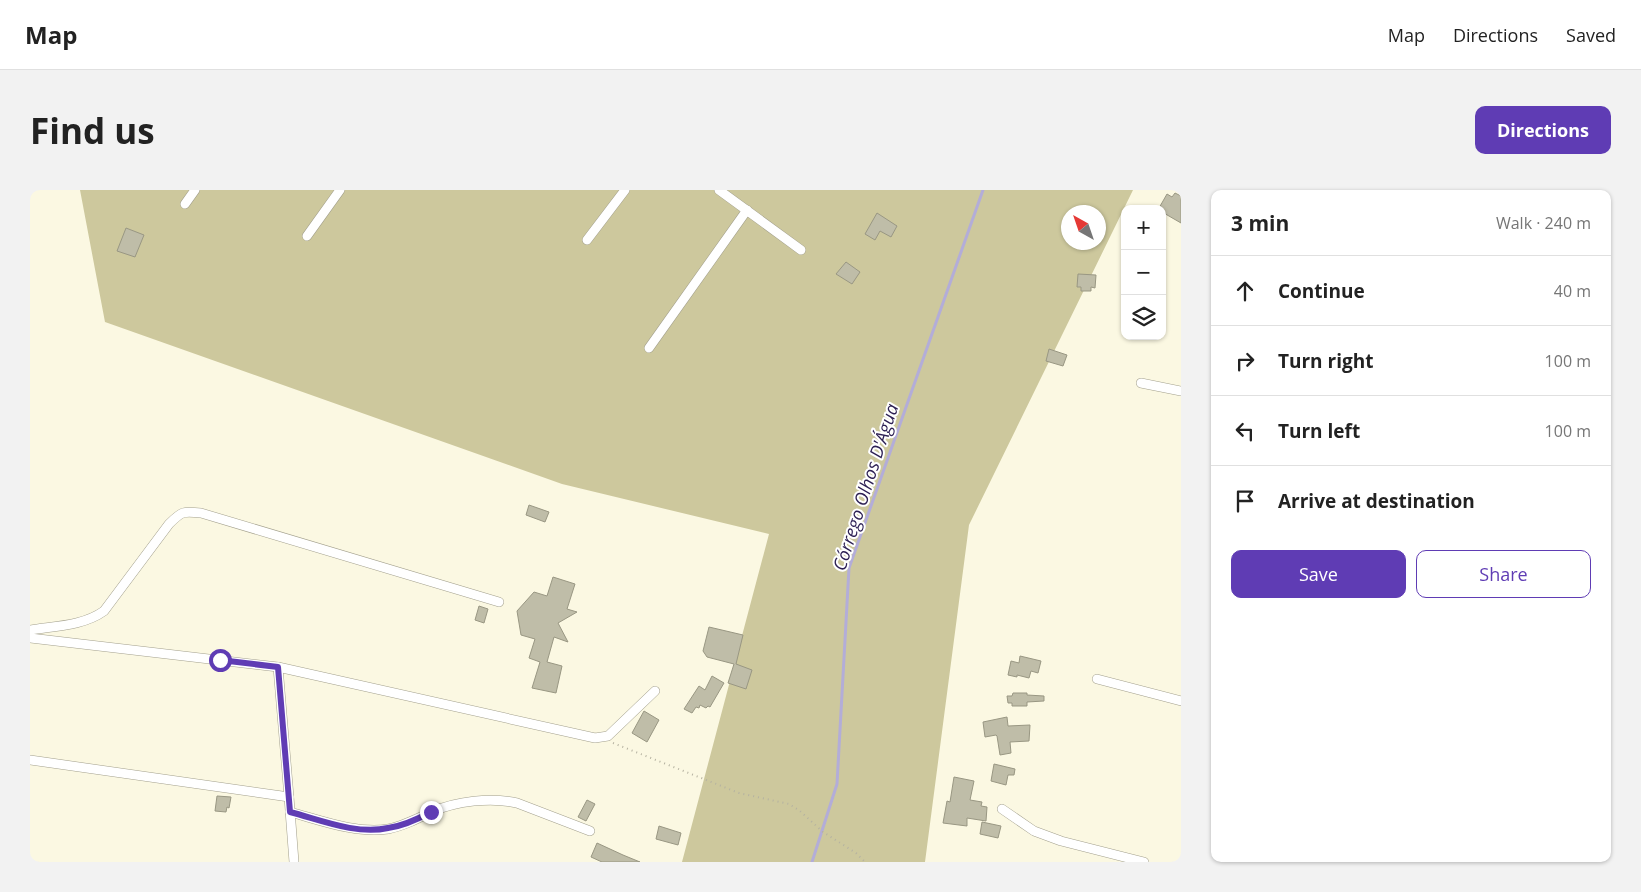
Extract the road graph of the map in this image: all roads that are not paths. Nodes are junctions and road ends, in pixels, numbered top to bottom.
1 (195, 190) edge
2 (340, 190) edge
3 (625, 190) edge
4 (720, 190) edge
5 (185, 204) dead end
6 (747, 210) junction
7 (307, 236) dead end
8 (587, 240) dead end
9 (801, 250) dead end
10 (649, 348) dead end
11 (1141, 383) dead end
12 (1181, 392) edge
13 (499, 602) dead end
14 (30, 630) edge
15 (30, 638) edge
16 (278, 667) junction
17 (1097, 679) dead end
18 (655, 691) dead end
19 (1181, 701) edge
20 (30, 760) edge
21 (289, 797) junction
22 (1002, 809) dead end
23 (290, 812) junction
24 (590, 831) dead end
25 (294, 862) edge
26 (1144, 862) edge

1 - 5 street
2 - 7 street
3 - 8 street
4 - 6 street
6 - 9 street
6 - 10 street
11 - 12 street
13 - 14 street
15 - 16 street
16 - 18 street
16 - 21 street
17 - 19 street
20 - 21 street
21 - 23 street
22 - 26 street
23 - 24 street
23 - 25 street

